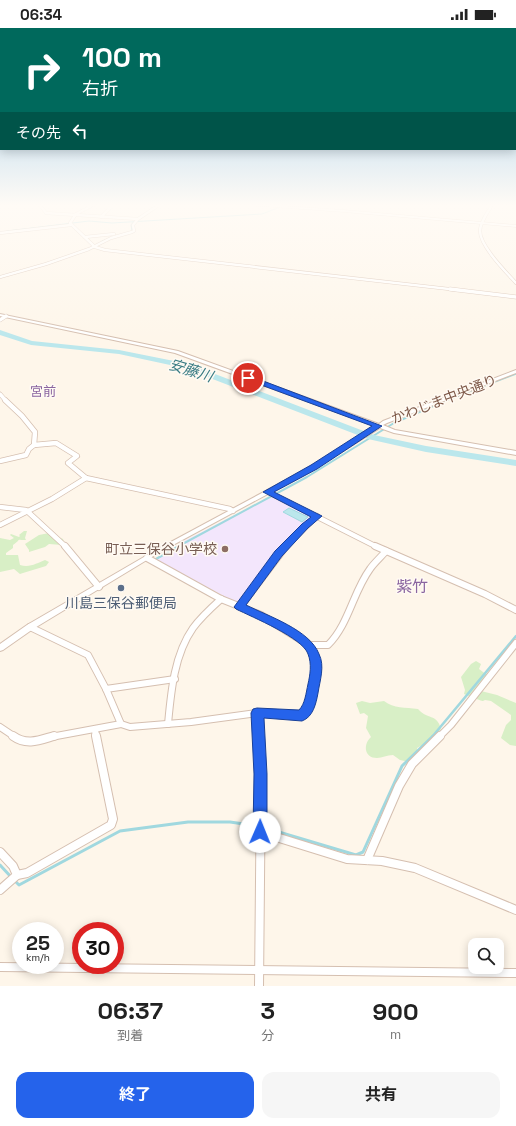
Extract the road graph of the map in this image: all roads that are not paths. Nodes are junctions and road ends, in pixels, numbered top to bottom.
1 (85, 250) edge
2 (107, 250) edge
3 (490, 250) edge
4 (0, 277) edge
5 (516, 282) edge
6 (516, 297) edge
7 (0, 315) edge
8 (6, 316) junction
9 (0, 320) edge
10 (516, 371) edge
11 (0, 394) edge
12 (378, 426) junction
13 (34, 445) junction
14 (516, 454) edge
15 (0, 461) edge
16 (86, 478) junction
17 (268, 492) junction
18 (0, 507) edge
19 (28, 511) junction
20 (233, 511) junction
21 (317, 516) junction
22 (0, 525) edge
23 (386, 551) junction
24 (147, 558) junction
25 (99, 588) junction
26 (221, 599) junction
27 (240, 607) junction
28 (516, 610) edge
29 (30, 627) junction
30 (516, 643) edge
31 (309, 645) junction
32 (0, 648) edge
33 (175, 679) junction
34 (106, 689) junction
35 (257, 713) junction
36 (120, 724) junction
37 (168, 724) junction
38 (0, 727) edge
39 (95, 730) junction
40 (260, 832) junction
41 (0, 852) edge
42 (366, 860) junction
43 (17, 875) junction
44 (0, 890) edge
45 (516, 910) edge
46 (0, 967) edge
47 (259, 970) junction
48 (516, 973) edge
49 (259, 986) edge

1 - 4 street
2 - 6 street
3 - 5 street
7 - 8 street
8 - 9 street
8 - 12 street
10 - 12 street, かわじま中央通り
11 - 13 street
12 - 14 street
12 - 17 street, かわじま中央通り
13 - 15 street
13 - 16 street
16 - 19 street
16 - 20 street
17 - 20 street, かわじま中央通り
17 - 21 street
18 - 19 street
19 - 22 street
19 - 25 street
20 - 24 street, かわじま中央通り
21 - 23 street
21 - 27 street
23 - 28 street
23 - 31 street
24 - 25 street, かわじま中央通り
24 - 26 street
25 - 29 street, かわじま中央通り
26 - 27 street
26 - 33 street
27 - 31 street
29 - 32 street, かわじま中央通り
29 - 34 street
30 - 42 street
31 - 35 street
33 - 34 street
33 - 37 street
34 - 36 street
35 - 37 street
35 - 40 street
36 - 37 street
36 - 39 street
38 - 39 street
39 - 43 street
40 - 42 street
40 - 47 street
41 - 43 street
42 - 45 street
43 - 44 street
46 - 47 street
47 - 48 street
47 - 49 street

